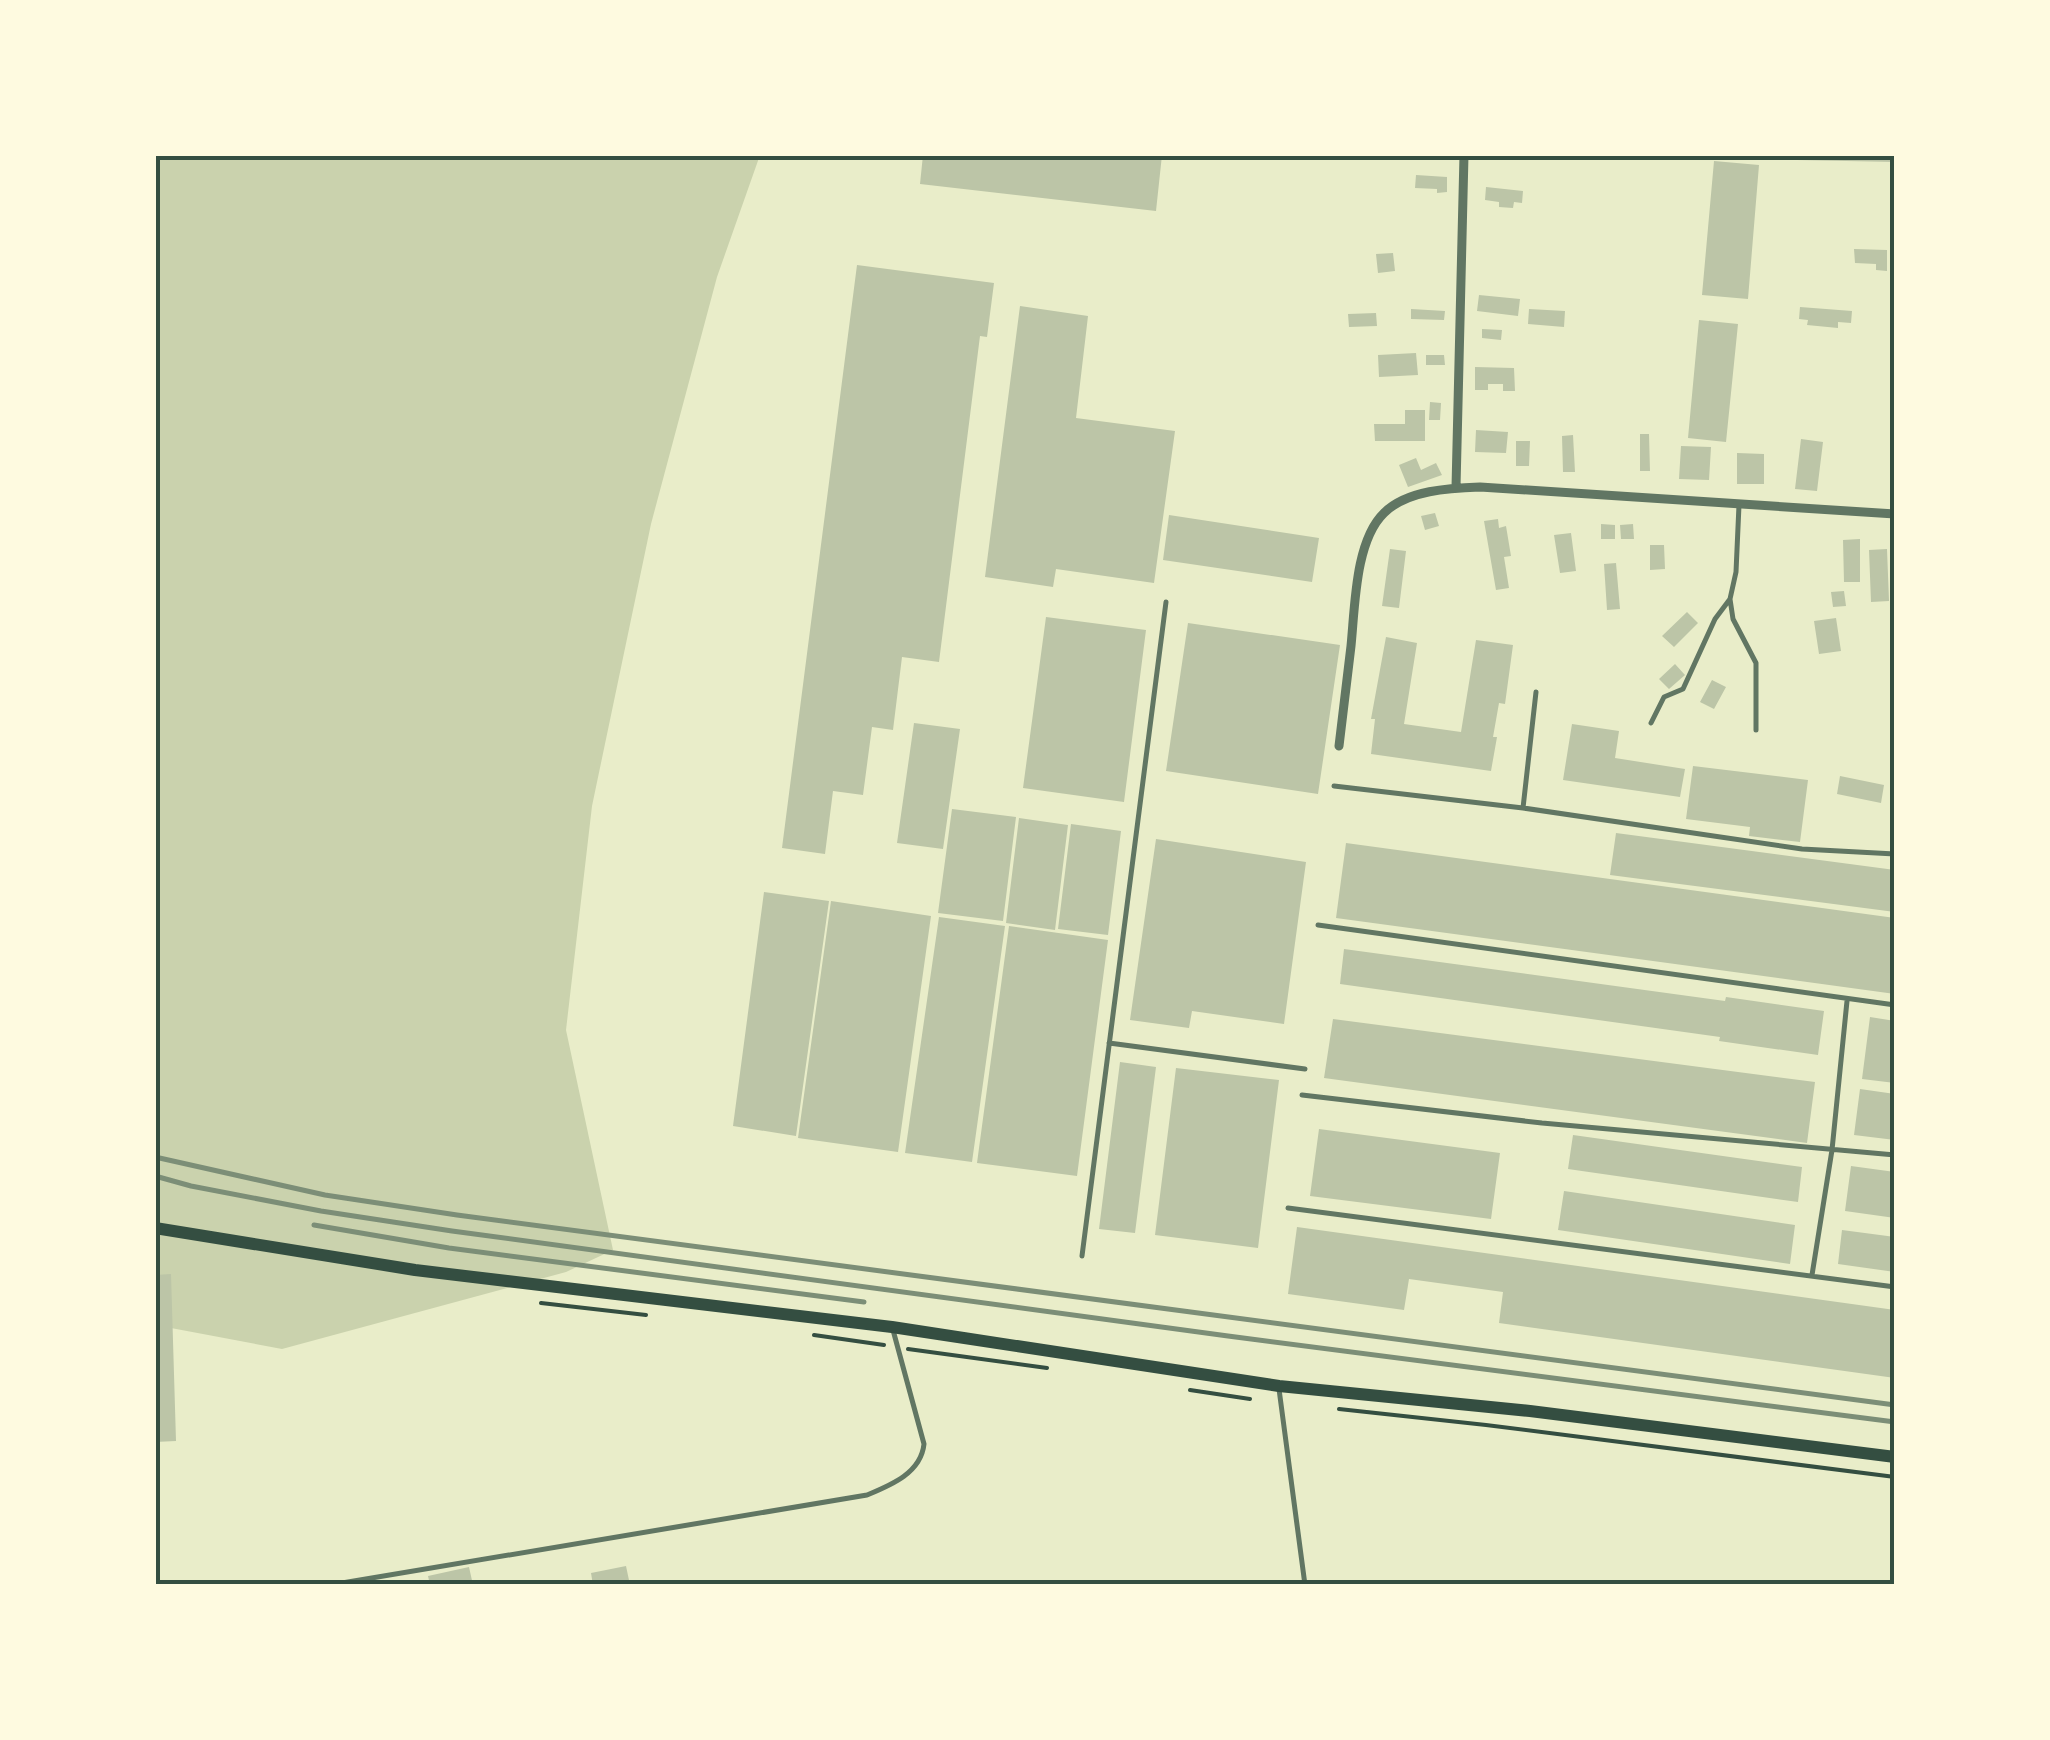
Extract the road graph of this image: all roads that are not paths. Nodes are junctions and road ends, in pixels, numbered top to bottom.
1 (1464, 155) edge
2 (1456, 488) junction
3 (1739, 502) junction
4 (1895, 514) edge
5 (1730, 599) junction
6 (1166, 602) dead end
7 (1536, 692) dead end
8 (1652, 723) dead end
9 (1756, 730) dead end
10 (1339, 746) dead end
11 (1334, 786) dead end
12 (1523, 808) junction
13 (1895, 854) edge
14 (1318, 925) dead end
15 (1848, 1000) junction
16 (1895, 1006) edge
17 (1109, 1043) junction
18 (1304, 1069) dead end
19 (1302, 1095) dead end
20 (1832, 1150) junction
21 (1895, 1155) edge
22 (1288, 1208) dead end
23 (155, 1228) edge
24 (1082, 1256) dead end
25 (1812, 1275) junction
26 (1895, 1287) edge
27 (892, 1327) junction
28 (1279, 1386) junction
29 (1895, 1457) edge
30 (330, 1585) edge
31 (1305, 1585) edge

1 - 2 street
2 - 3 street
2 - 10 street
3 - 4 street
3 - 5 lane
5 - 8 lane
5 - 9 lane
6 - 17 lane
7 - 12 lane
11 - 12 lane
12 - 13 lane
14 - 15 lane
15 - 16 lane
15 - 20 lane
17 - 18 lane
17 - 24 lane
19 - 20 lane
20 - 21 lane
20 - 25 lane
22 - 25 lane
23 - 27 main road
25 - 26 lane
27 - 28 main road
27 - 30 lane
28 - 29 main road
28 - 31 lane

